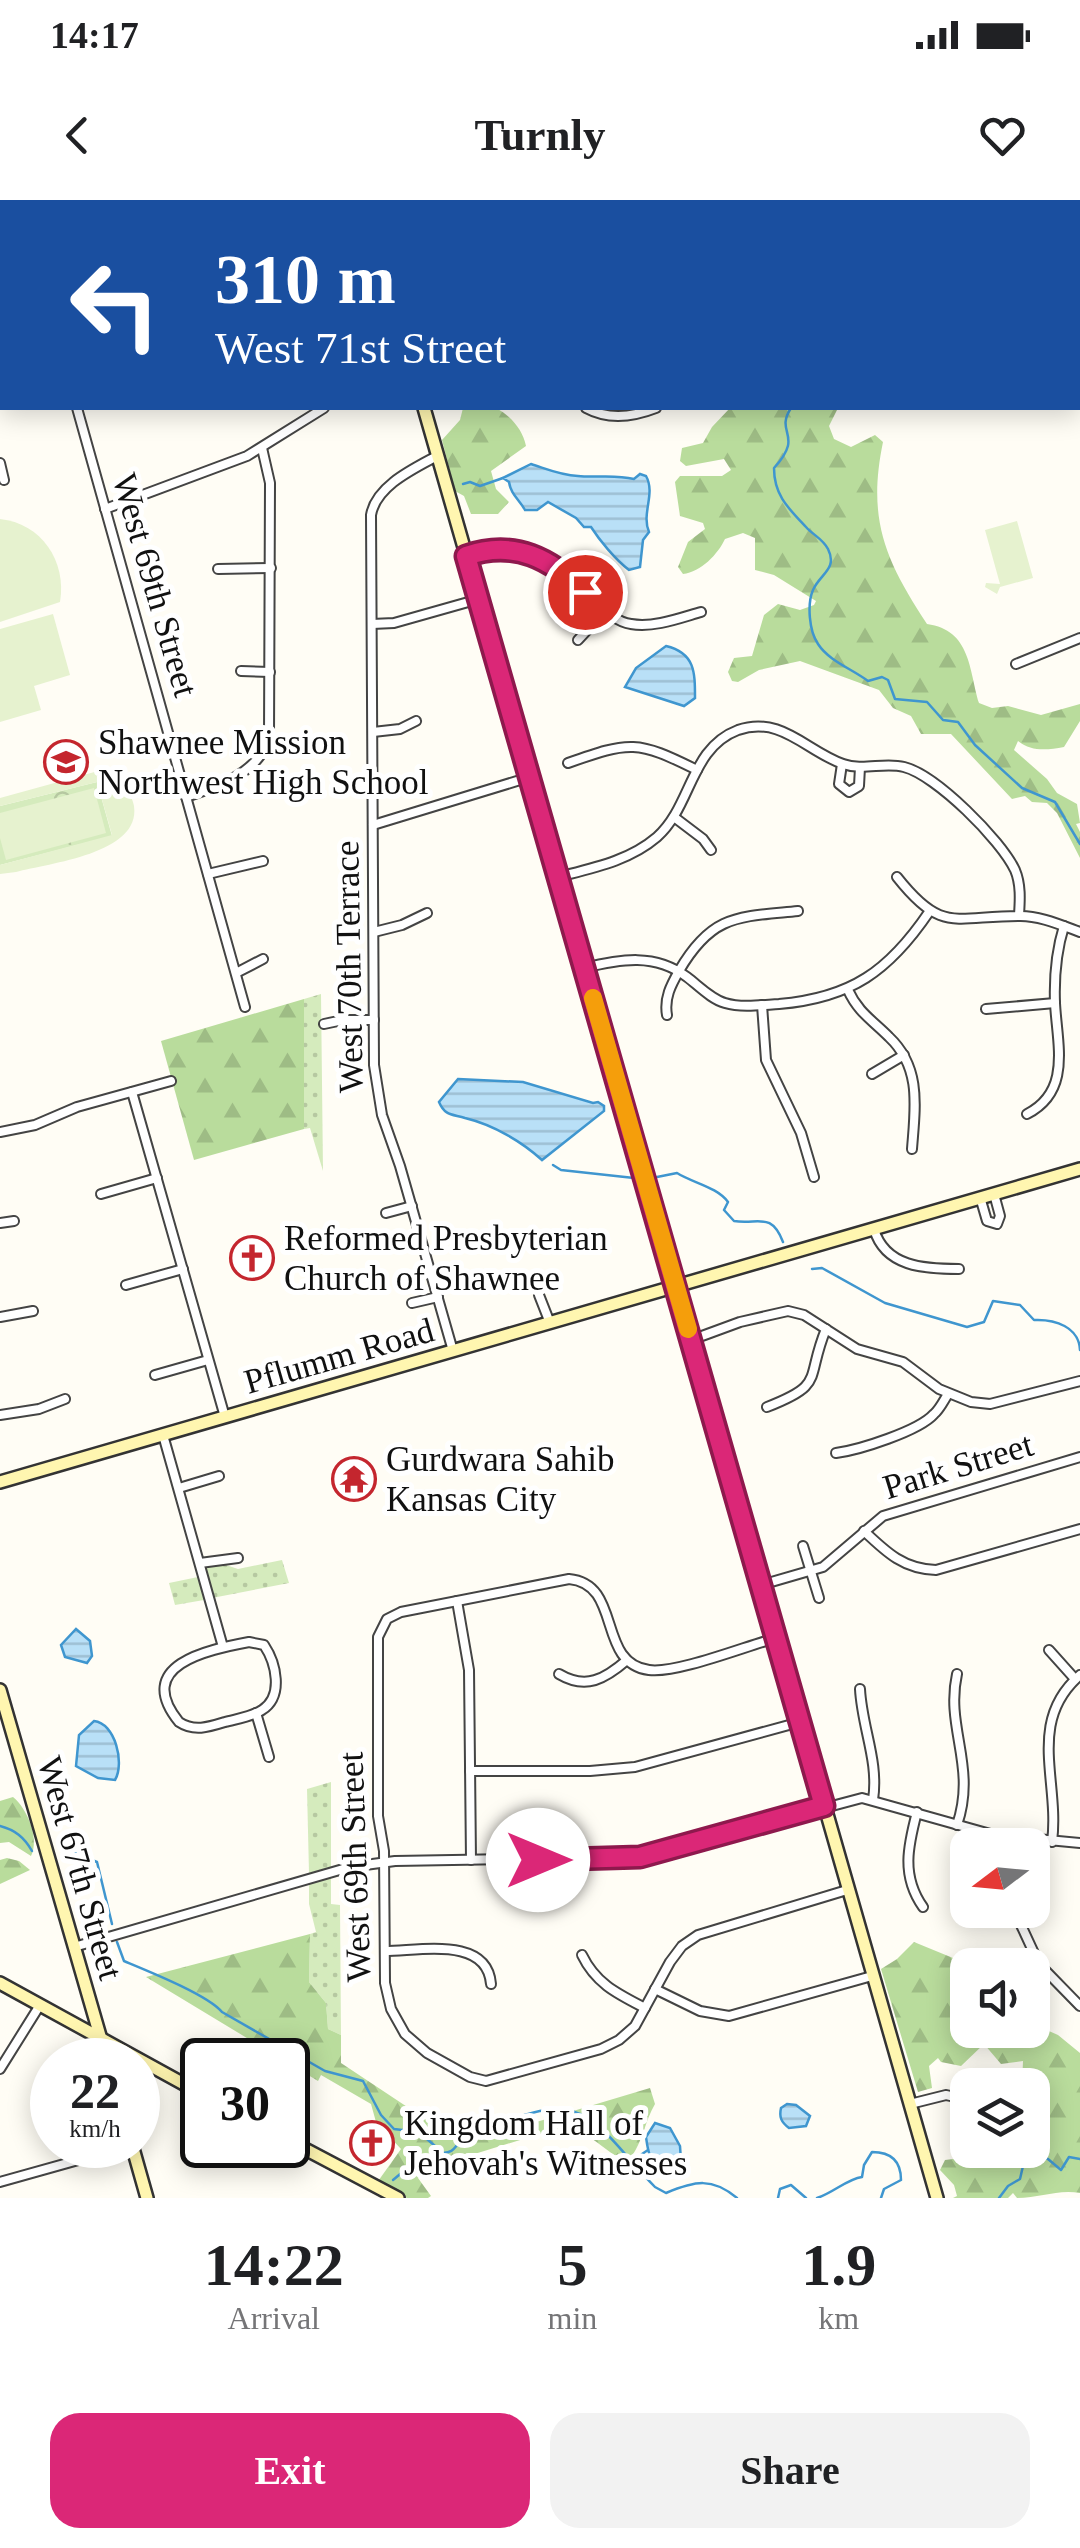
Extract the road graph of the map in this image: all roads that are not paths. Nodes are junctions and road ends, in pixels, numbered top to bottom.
1 (78, 410) edge
2 (321, 410) edge
3 (425, 410) edge
4 (591, 410) edge
5 (649, 410) edge
6 (262, 448) junction
7 (438, 456) junction
8 (0, 464) edge
9 (4, 480) dead end
10 (105, 509) junction
11 (466, 556) junction
12 (218, 568) dead end
13 (271, 568) junction
14 (479, 599) junction
15 (605, 611) junction
16 (701, 612) dead end
17 (372, 624) junction
18 (1080, 638) edge
19 (578, 640) dead end
20 (1016, 664) dead end
21 (241, 671) dead end
22 (270, 672) junction
23 (416, 721) dead end
24 (373, 732) junction
25 (568, 764) dead end
26 (842, 764) junction
27 (860, 767) junction
28 (697, 770) junction
29 (530, 777) junction
30 (186, 797) junction
31 (674, 817) junction
32 (373, 825) junction
33 (711, 850) dead end
34 (263, 861) dead end
35 (208, 874) junction
36 (897, 877) dead end
37 (558, 878) junction
38 (798, 911) dead end
39 (929, 912) junction
40 (426, 913) dead end
41 (1019, 915) junction
42 (1064, 926) junction
43 (374, 932) junction
44 (1080, 932) edge
45 (263, 960) dead end
46 (584, 968) junction
47 (679, 971) junction
48 (236, 973) junction
49 (848, 990) junction
50 (1055, 1003) junction
51 (762, 1005) junction
52 (246, 1007) dead end
53 (986, 1009) dead end
54 (667, 1015) dead end
55 (374, 1020) junction
56 (324, 1024) dead end
57 (904, 1055) junction
58 (872, 1074) dead end
59 (171, 1081) dead end
60 (132, 1092) junction
61 (1027, 1114) dead end
62 (0, 1132) edge
63 (912, 1149) dead end
64 (1080, 1169) edge
65 (814, 1177) dead end
66 (157, 1178) junction
67 (100, 1194) dead end
68 (412, 1206) junction
69 (386, 1212) dead end
70 (14, 1221) dead end
71 (0, 1223) edge
72 (874, 1229) junction
73 (183, 1269) junction
74 (958, 1269) dead end
75 (126, 1285) dead end
76 (676, 1287) junction
77 (540, 1295) dead end
78 (438, 1297) junction
79 (412, 1303) dead end
80 (33, 1310) dead end
81 (0, 1317) edge
82 (550, 1323) junction
83 (826, 1329) junction
84 (691, 1340) junction
85 (452, 1351) junction
86 (208, 1360) junction
87 (154, 1375) dead end
88 (1080, 1381) edge
89 (948, 1394) junction
90 (65, 1400) dead end
91 (767, 1407) dead end
92 (0, 1415) edge
93 (225, 1417) junction
94 (164, 1436) junction
95 (836, 1453) dead end
96 (1080, 1457) edge
97 (219, 1476) dead end
98 (0, 1482) edge
99 (179, 1488) junction
100 (1080, 1529) edge
101 (864, 1531) junction
102 (803, 1546) dead end
103 (238, 1558) dead end
104 (200, 1563) junction
105 (811, 1571) junction
106 (761, 1585) junction
107 (819, 1598) dead end
108 (456, 1601) junction
109 (776, 1638) junction
110 (223, 1648) junction
111 (1049, 1650) dead end
112 (627, 1660) junction
113 (559, 1674) dead end
114 (957, 1674) dead end
115 (1078, 1677) edge
116 (860, 1689) dead end
117 (0, 1690) edge
118 (256, 1713) junction
119 (800, 1722) junction
120 (190, 1728) junction
121 (185, 1740) dead end
122 (269, 1757) dead end
123 (470, 1771) junction
124 (873, 1800) junction
125 (824, 1806) junction
126 (917, 1812) junction
127 (957, 1825) junction
128 (967, 1828) edge
129 (1052, 1842) joint
130 (1080, 1843) edge
131 (471, 1860) junction
132 (384, 1862) junction
133 (848, 1890) junction
134 (923, 1906) dead end
135 (1020, 1928) edge
136 (74, 1947) junction
137 (385, 1951) junction
138 (582, 1954) dead end
139 (872, 1976) junction
140 (0, 1983) edge
141 (491, 1984) dead end
142 (655, 1988) junction
143 (40, 2005) junction
144 (1080, 2006) edge
145 (646, 2008) junction
146 (101, 2038) joint
147 (0, 2069) edge
148 (950, 2096) edge
149 (910, 2104) junction
150 (310, 2152) edge
151 (50, 2168) edge
152 (139, 2168) edge
153 (0, 2182) edge
154 (147, 2198) edge
155 (398, 2198) edge
156 (937, 2198) edge

1 - 10 street, West 69th Street
2 - 6 street
3 - 7 street
4 - 5 street
6 - 10 street
6 - 13 street
7 - 11 street
7 - 17 street, West 70th Terrace
8 - 9 street
10 - 30 street, West 69th Street
11 - 14 street
11 - 15 street
12 - 13 street
13 - 22 street
14 - 17 street
14 - 29 street
15 - 16 street
15 - 19 street
17 - 24 street, West 70th Terrace
18 - 20 street
21 - 22 street
22 - 30 street
23 - 24 street
24 - 32 street, West 70th Terrace
25 - 28 street
26 - 27 street
26 - 27 street
26 - 28 street
27 - 41 street
28 - 31 street
29 - 32 street
29 - 37 street
30 - 35 street, West 69th Street
31 - 33 street
31 - 37 street
32 - 43 street, West 70th Terrace
34 - 35 street
35 - 48 street, West 69th Street
36 - 39 street
37 - 46 street
38 - 47 street
39 - 41 street
39 - 49 street
40 - 43 street
41 - 42 street
42 - 44 street
42 - 50 street
43 - 55 street, West 70th Terrace
45 - 48 street
46 - 47 street
46 - 76 street
47 - 51 street
47 - 54 street
48 - 52 street, West 69th Street
49 - 51 street
49 - 57 street
50 - 53 street
50 - 61 street
51 - 65 street
55 - 56 street
55 - 68 street, West 70th Terrace
57 - 58 street
57 - 63 street
59 - 60 street
60 - 62 street
60 - 66 street
64 - 72 street, Pflumm Road
66 - 67 street
66 - 73 street
68 - 69 street
68 - 78 street, West 70th Terrace
70 - 71 street
72 - 74 street
72 - 76 street, Pflumm Road
73 - 75 street
73 - 86 street
76 - 82 street, Pflumm Road
76 - 84 street
77 - 82 street
78 - 79 street
78 - 85 street, West 70th Terrace
80 - 81 street
82 - 85 street, Pflumm Road
83 - 84 street
83 - 89 street
83 - 91 street
84 - 106 street
85 - 93 street, Pflumm Road
86 - 87 street
86 - 93 street
88 - 89 street
89 - 95 street
90 - 92 street
93 - 94 street, Pflumm Road
94 - 98 street, Pflumm Road
94 - 99 street
96 - 101 street, Park Street
97 - 99 street
99 - 104 street
100 - 101 street
101 - 105 street, Park Street
102 - 105 street
103 - 104 street
104 - 110 street
105 - 106 street, Park Street
105 - 107 street
106 - 109 street
108 - 112 street
108 - 123 street
108 - 132 street, West 69th Street
109 - 112 street
109 - 119 street
110 - 118 street
110 - 120 street
111 - 115 street
112 - 113 street
114 - 127 street
115 - 129 street
116 - 124 street
117 - 136 street, West 67th Street
118 - 120 street
118 - 122 street
119 - 123 street
119 - 125 street
120 - 121 street
123 - 131 street
124 - 125 street
124 - 126 street
125 - 131 street
125 - 133 street
126 - 127 street
126 - 134 street
127 - 128 street
129 - 130 street
131 - 132 street
132 - 136 street
132 - 137 street, West 69th Street
133 - 139 street
133 - 142 street
135 - 144 street
136 - 146 street, West 67th Street
137 - 141 street
137 - 145 street, West 69th Street
138 - 145 street
139 - 142 street
139 - 149 street
140 - 143 street
142 - 145 street
143 - 146 street
143 - 147 street
148 - 149 street
149 - 156 street
150 - 155 street
151 - 153 street
152 - 154 street

